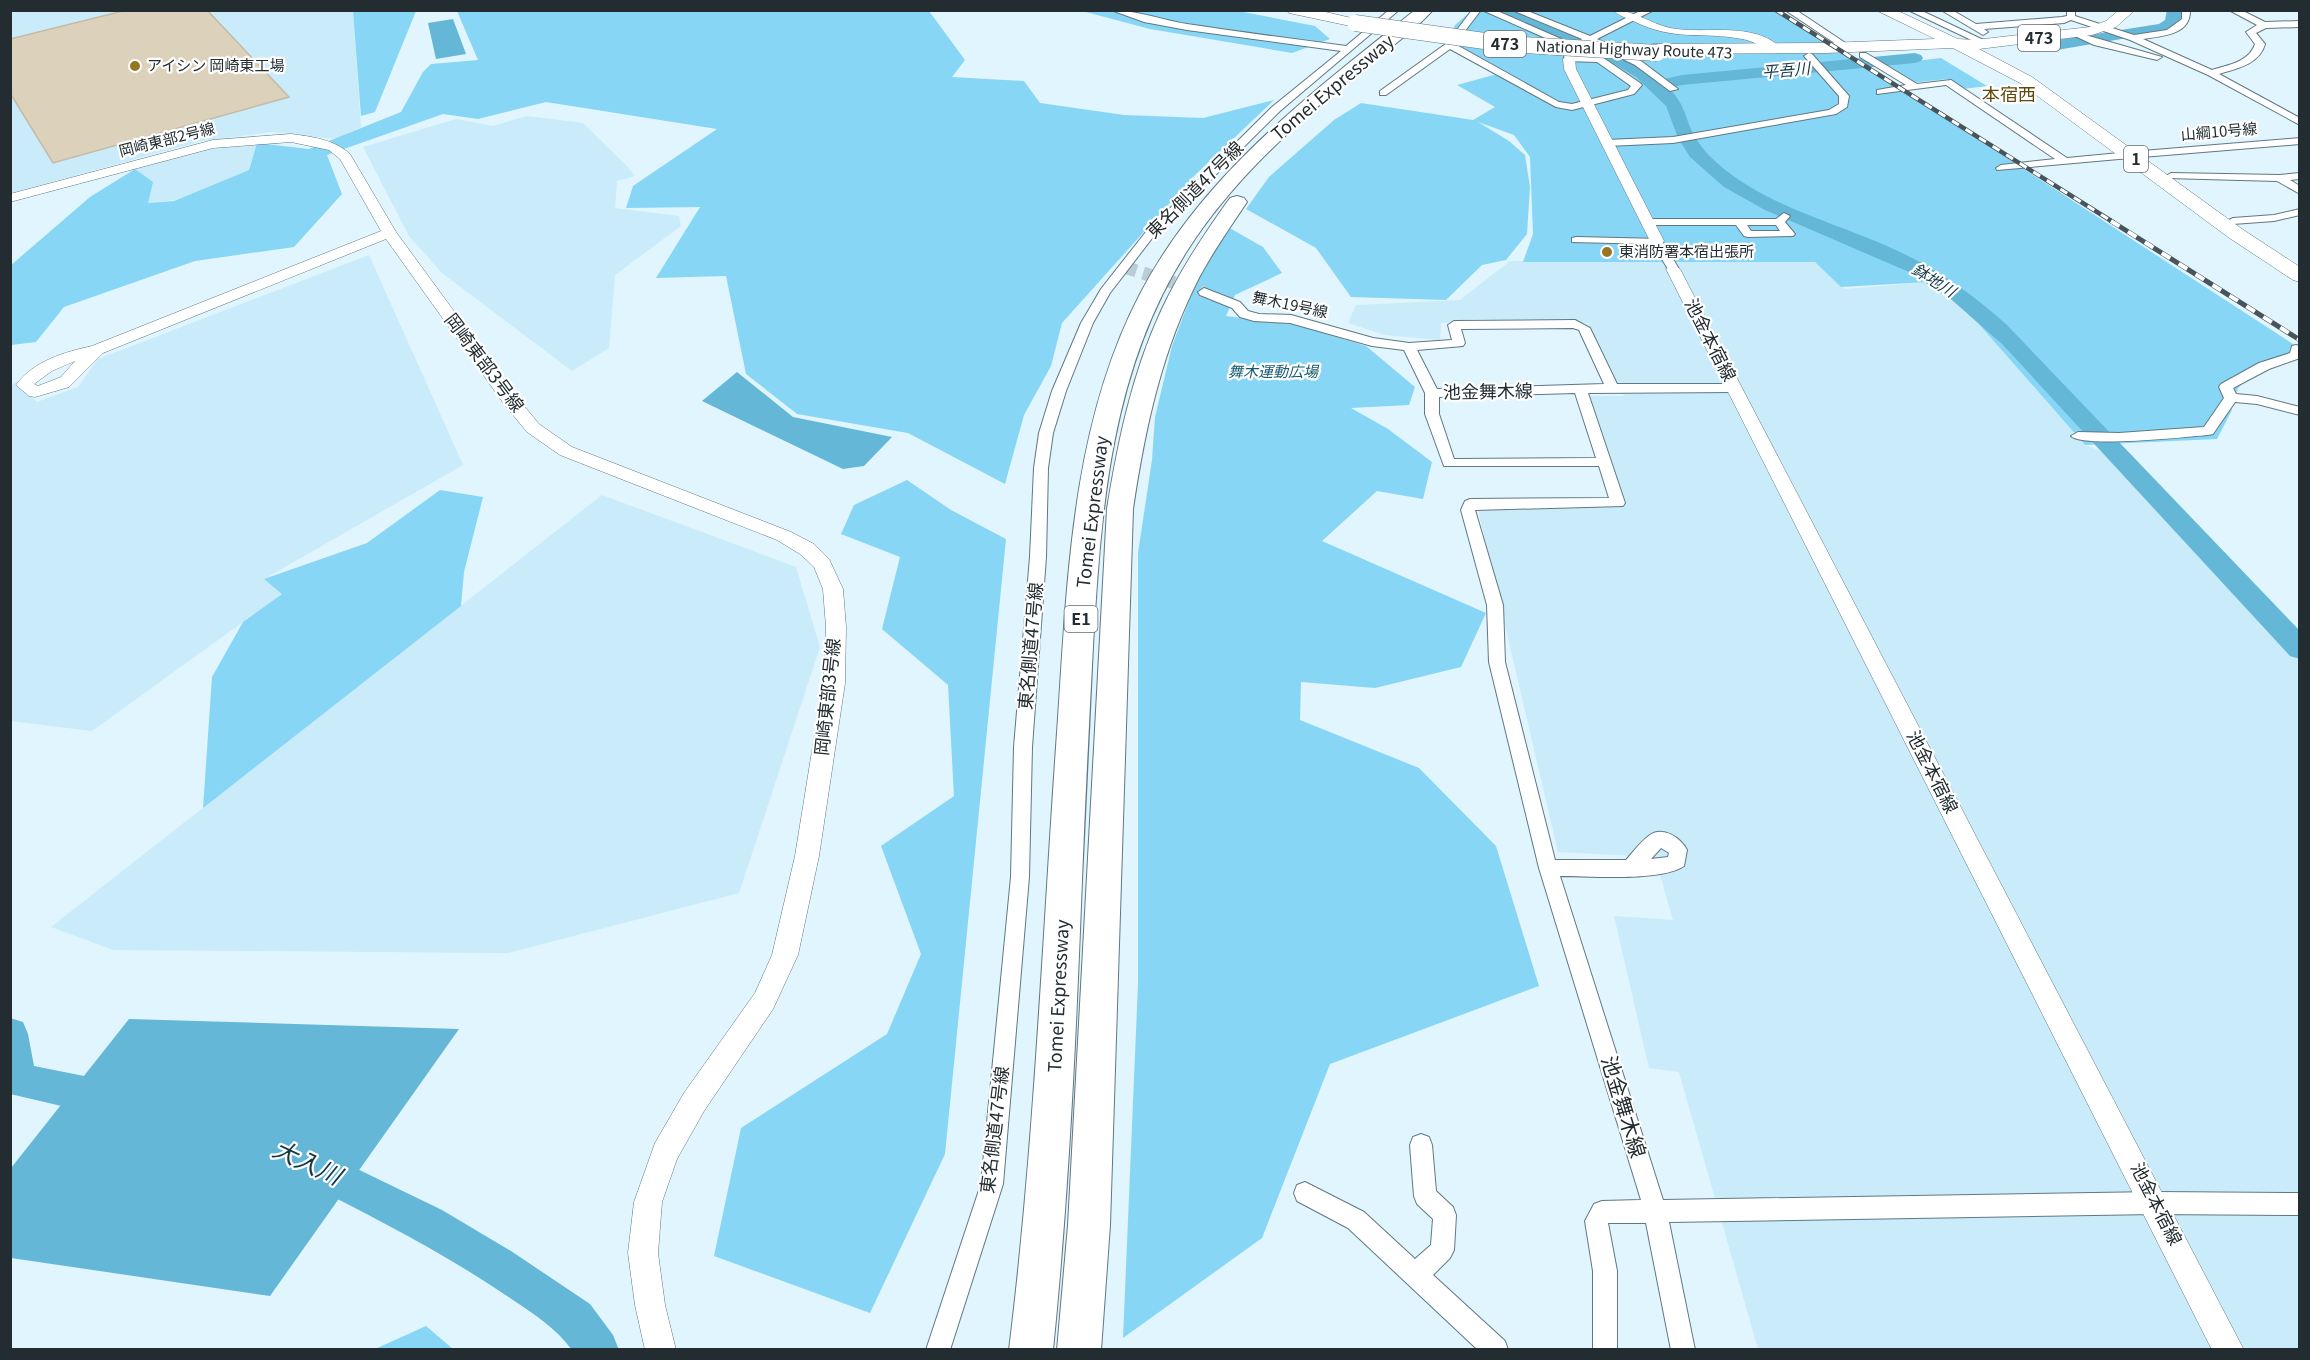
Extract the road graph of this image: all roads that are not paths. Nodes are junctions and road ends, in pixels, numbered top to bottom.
1 (1115, 10) edge
2 (1294, 10) edge
3 (1317, 10) edge
4 (1395, 10) edge
5 (1425, 10) edge
6 (1444, 10) edge
7 (1477, 10) edge
8 (1486, 10) edge
9 (1516, 10) edge
10 (1618, 10) edge
11 (1650, 10) edge
12 (1789, 10) edge
13 (1883, 10) edge
14 (1899, 10) edge
15 (1912, 10) edge
16 (1945, 10) edge
17 (2128, 10) edge
18 (2186, 10) edge
19 (2233, 10) edge
20 (2071, 14) edge
21 (1635, 18) junction
22 (1924, 19) junction
23 (1356, 21) junction
24 (2264, 24) junction
25 (2300, 24) edge
26 (1974, 27) junction
27 (2099, 35) junction
28 (1591, 38) junction
29 (2133, 38) junction
30 (1450, 45) junction
31 (1977, 45) junction
32 (1848, 48) junction
33 (1350, 49) junction
34 (1776, 49) junction
35 (1575, 50) junction
36 (1655, 51) junction
37 (1865, 56) junction
38 (1811, 58) junction
39 (2183, 61) junction
40 (2211, 73) junction
41 (1914, 86) junction
42 (1673, 89) dead end
43 (1880, 92) dead end
44 (1383, 93) dead end
45 (1588, 104) junction
46 (2300, 122) edge
47 (2300, 141) edge
48 (1607, 144) junction
49 (334, 147) joint
50 (2136, 154) junction
51 (2066, 162) junction
52 (2001, 168) dead end
53 (2171, 176) junction
54 (2300, 176) edge
55 (2279, 178) junction
56 (2300, 191) edge
57 (10, 198) edge
58 (2300, 212) edge
59 (2280, 217) junction
60 (1782, 219) dead end
61 (2233, 221) junction
62 (1647, 222) junction
63 (2300, 223) edge
64 (389, 233) junction
65 (1576, 240) dead end
66 (1657, 242) junction
67 (2300, 267) edge
68 (1673, 269) joint
69 (2300, 276) edge
70 (1204, 292) tunnel mouth
71 (1409, 347) junction
72 (2296, 349) dead end
73 (97, 350) dead end
74 (1612, 388) junction
75 (1734, 388) junction
76 (1581, 390) junction
77 (1432, 393) junction
78 (2231, 398) junction
79 (2300, 411) edge
80 (2078, 436) dead end
81 (1606, 462) junction
82 (1548, 868) junction
83 (1630, 868) dead end
84 (1421, 1145) dead end
85 (1305, 1193) dead end
86 (2155, 1203) junction
87 (2300, 1203) edge
88 (1655, 1210) junction
89 (1416, 1275) junction
90 (661, 1350) edge
91 (938, 1350) edge
92 (1031, 1350) edge
93 (1079, 1350) edge
94 (1496, 1350) edge
95 (1605, 1350) edge
96 (1683, 1350) edge
97 (2229, 1350) edge

1 - 33 street
2 - 23 highway, National Highway Route 473 / 473
3 - 23 highway, National Highway Route 473 / 473
4 - 33 street, 東名側道47号線
5 - 92 highway, Tomei Expressway / E1
6 - 93 highway, Tomei Expressway / E1
7 - 30 street
8 - 35 street
9 - 28 street
10 - 21 street
11 - 21 street
12 - 32 street
13 - 31 highway, 1
14 - 22 highway, 1
15 - 22 street
16 - 26 street
17 - 27 highway, National Highway Route 473 / 473
18 - 29 street
19 - 24 street
20 - 26 street
20 - 27 street
21 - 28 street
21 - 34 street
22 - 31 highway, 1
23 - 36 highway, National Highway Route 473 / 473, bridge
24 - 25 street
24 - 40 street
26 - 31 street
27 - 29 street
27 - 31 highway, National Highway Route 473 / 473
27 - 39 street
28 - 35 street
28 - 42 street
29 - 39 street
30 - 44 street
30 - 45 street
31 - 32 highway, National Highway Route 473 / 473
31 - 37 highway, National Highway Route 473 / 473
31 - 50 highway, 1
32 - 34 highway, National Highway Route 473 / 473
33 - 91 street, 東名側道47号線
34 - 36 highway, National Highway Route 473 / 473
35 - 45 street
35 - 45 street
36 - 38 highway, National Highway Route 473 / 473
37 - 38 highway, National Highway Route 473 / 473
37 - 41 street
38 - 48 street
39 - 40 street
40 - 46 street
41 - 43 street
41 - 51 street
45 - 48 street
47 - 50 street, 山綱10号線
48 - 62 street
49 - 57 street, 岡崎東部2号線
49 - 64 street, 岡崎東部3号線
50 - 51 street, 山綱10号線
50 - 53 highway, 1
50 - 69 highway, 1
51 - 52 street, 山綱10号線
53 - 55 street
53 - 61 highway, 1
54 - 55 street
55 - 56 street
58 - 59 street
59 - 61 street
59 - 63 street
60 - 62 street
61 - 67 highway, 1
62 - 66 street
64 - 73 street
64 - 90 street, 岡崎東部3号線
65 - 66 street
66 - 68 street
68 - 75 street, 池金本宿線
70 - 71 street, 舞木19号線
71 - 74 street, 舞木19号線
71 - 77 street
72 - 78 street
74 - 75 street
74 - 76 street, 池金舞木線
75 - 86 street, 池金本宿線
76 - 77 street, 池金舞木線
76 - 81 street
77 - 81 street, 池金舞木線
78 - 79 street
78 - 80 street
81 - 82 street, 池金舞木線
82 - 83 street
82 - 88 street, 池金舞木線
84 - 89 street
85 - 89 street
86 - 87 street
86 - 88 street
86 - 97 street, 池金本宿線
88 - 95 street
88 - 96 street, 池金舞木線
89 - 94 street

